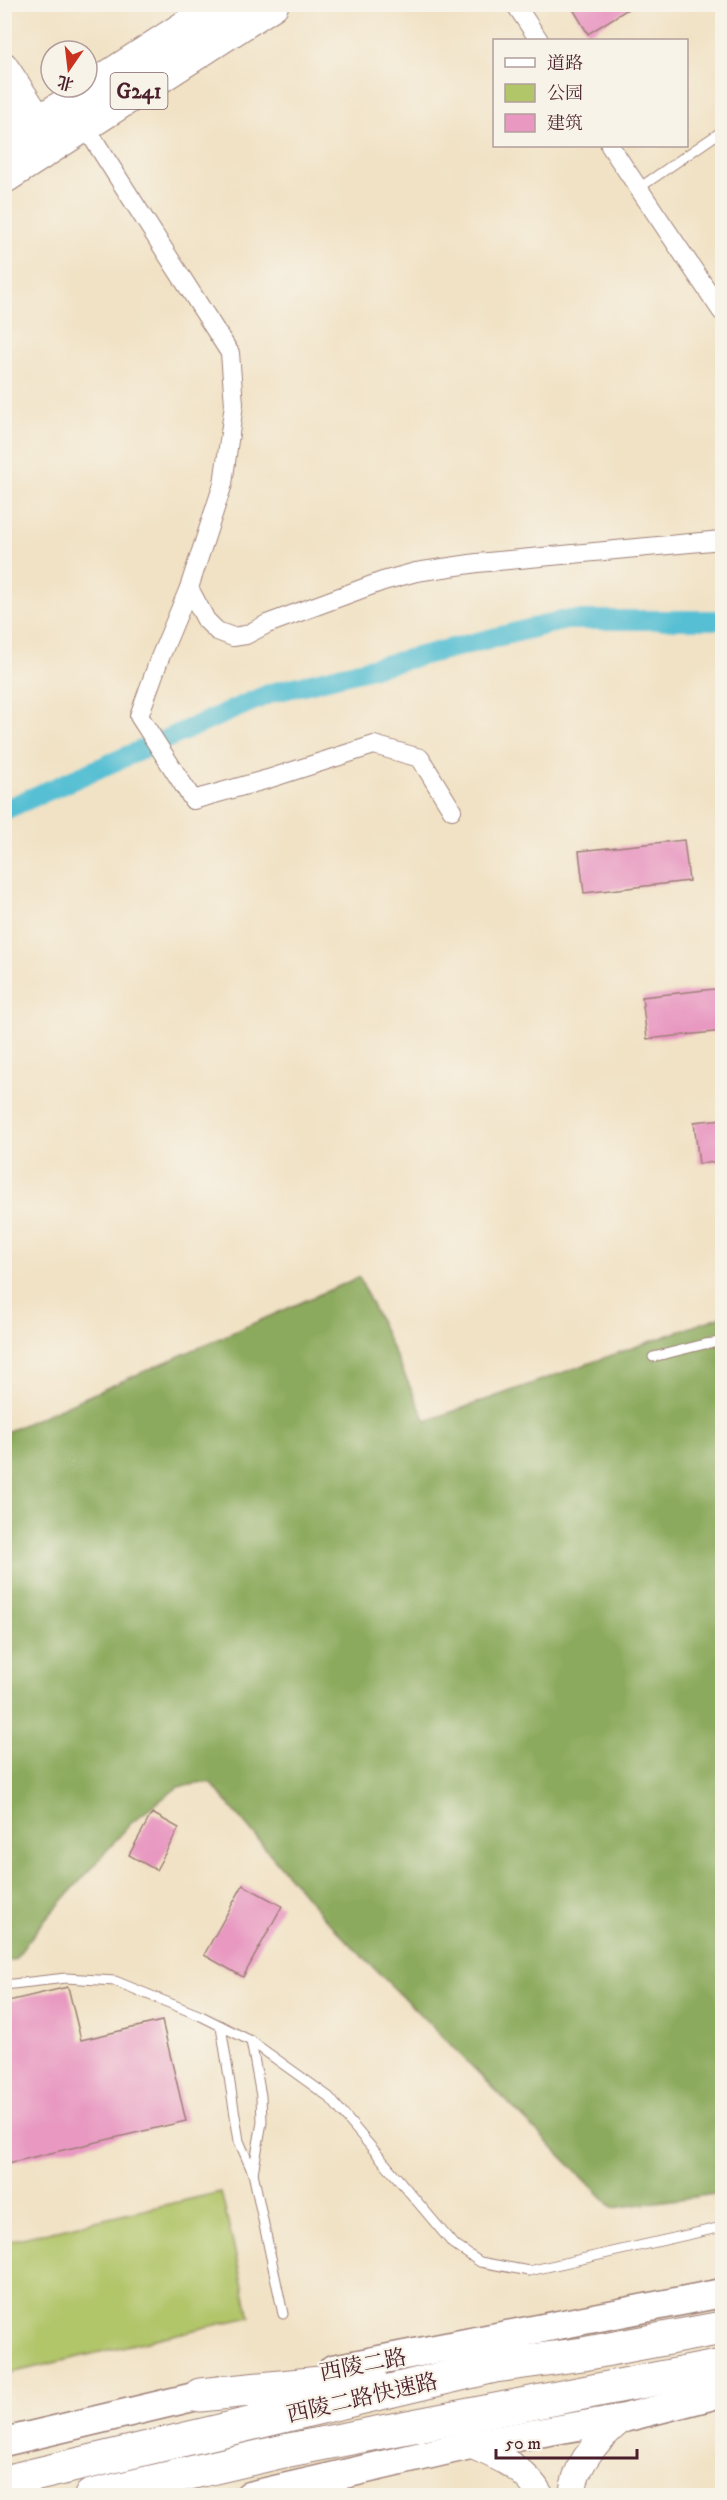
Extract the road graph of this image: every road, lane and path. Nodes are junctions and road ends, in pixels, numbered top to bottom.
1 (221, 4) edge
2 (272, 4) edge
3 (515, 4) edge
4 (538, 39) edge
5 (4, 65) edge
6 (4, 102) edge
7 (85, 126) junction
8 (723, 131) edge
9 (33, 139) edge
10 (611, 147) edge
11 (4, 177) edge
12 (639, 189) junction
13 (723, 312) edge
14 (723, 540) edge
15 (189, 588) junction
16 (452, 810) dead end
17 (723, 1342) edge
18 (653, 1357) dead end
19 (4, 1985) edge
20 (221, 2026) junction
21 (251, 2041) junction
22 (253, 2173) junction
23 (723, 2227) edge
24 (723, 2293) edge
25 (282, 2314) dead end
26 (723, 2328) edge
27 (495, 2366) junction
28 (723, 2366) edge
29 (723, 2393) edge
30 (200, 2395) junction
31 (624, 2418) junction
32 (5, 2441) edge
33 (470, 2445) junction
34 (4, 2482) edge
35 (121, 2490) edge
36 (287, 2491) edge
37 (90, 2496) edge
38 (249, 2496) edge
39 (541, 2496) edge
40 (572, 2496) edge

1 - 9 highway, G241
2 - 7 highway, G241
3 - 4 street
5 - 9 main road
6 - 9 main road
7 - 9 highway, G241
7 - 15 street
8 - 12 lane
9 - 11 highway, G241
10 - 12 street
12 - 13 street
14 - 15 street
15 - 16 street
17 - 18 lane
19 - 20 lane
20 - 21 lane
20 - 22 lane
21 - 22 lane
21 - 23 lane
22 - 25 lane
24 - 30 main road, 西陵二路
26 - 27 highway, 西陵二路快速路
27 - 30 highway
27 - 34 highway, 西陵二路快速路
28 - 35 highway, 西陵二路快速路
29 - 31 main road
30 - 32 main road, 西陵二路
31 - 33 main road
31 - 40 main road
33 - 36 main road
33 - 39 main road
35 - 37 highway, 西陵二路快速路
36 - 38 main road

